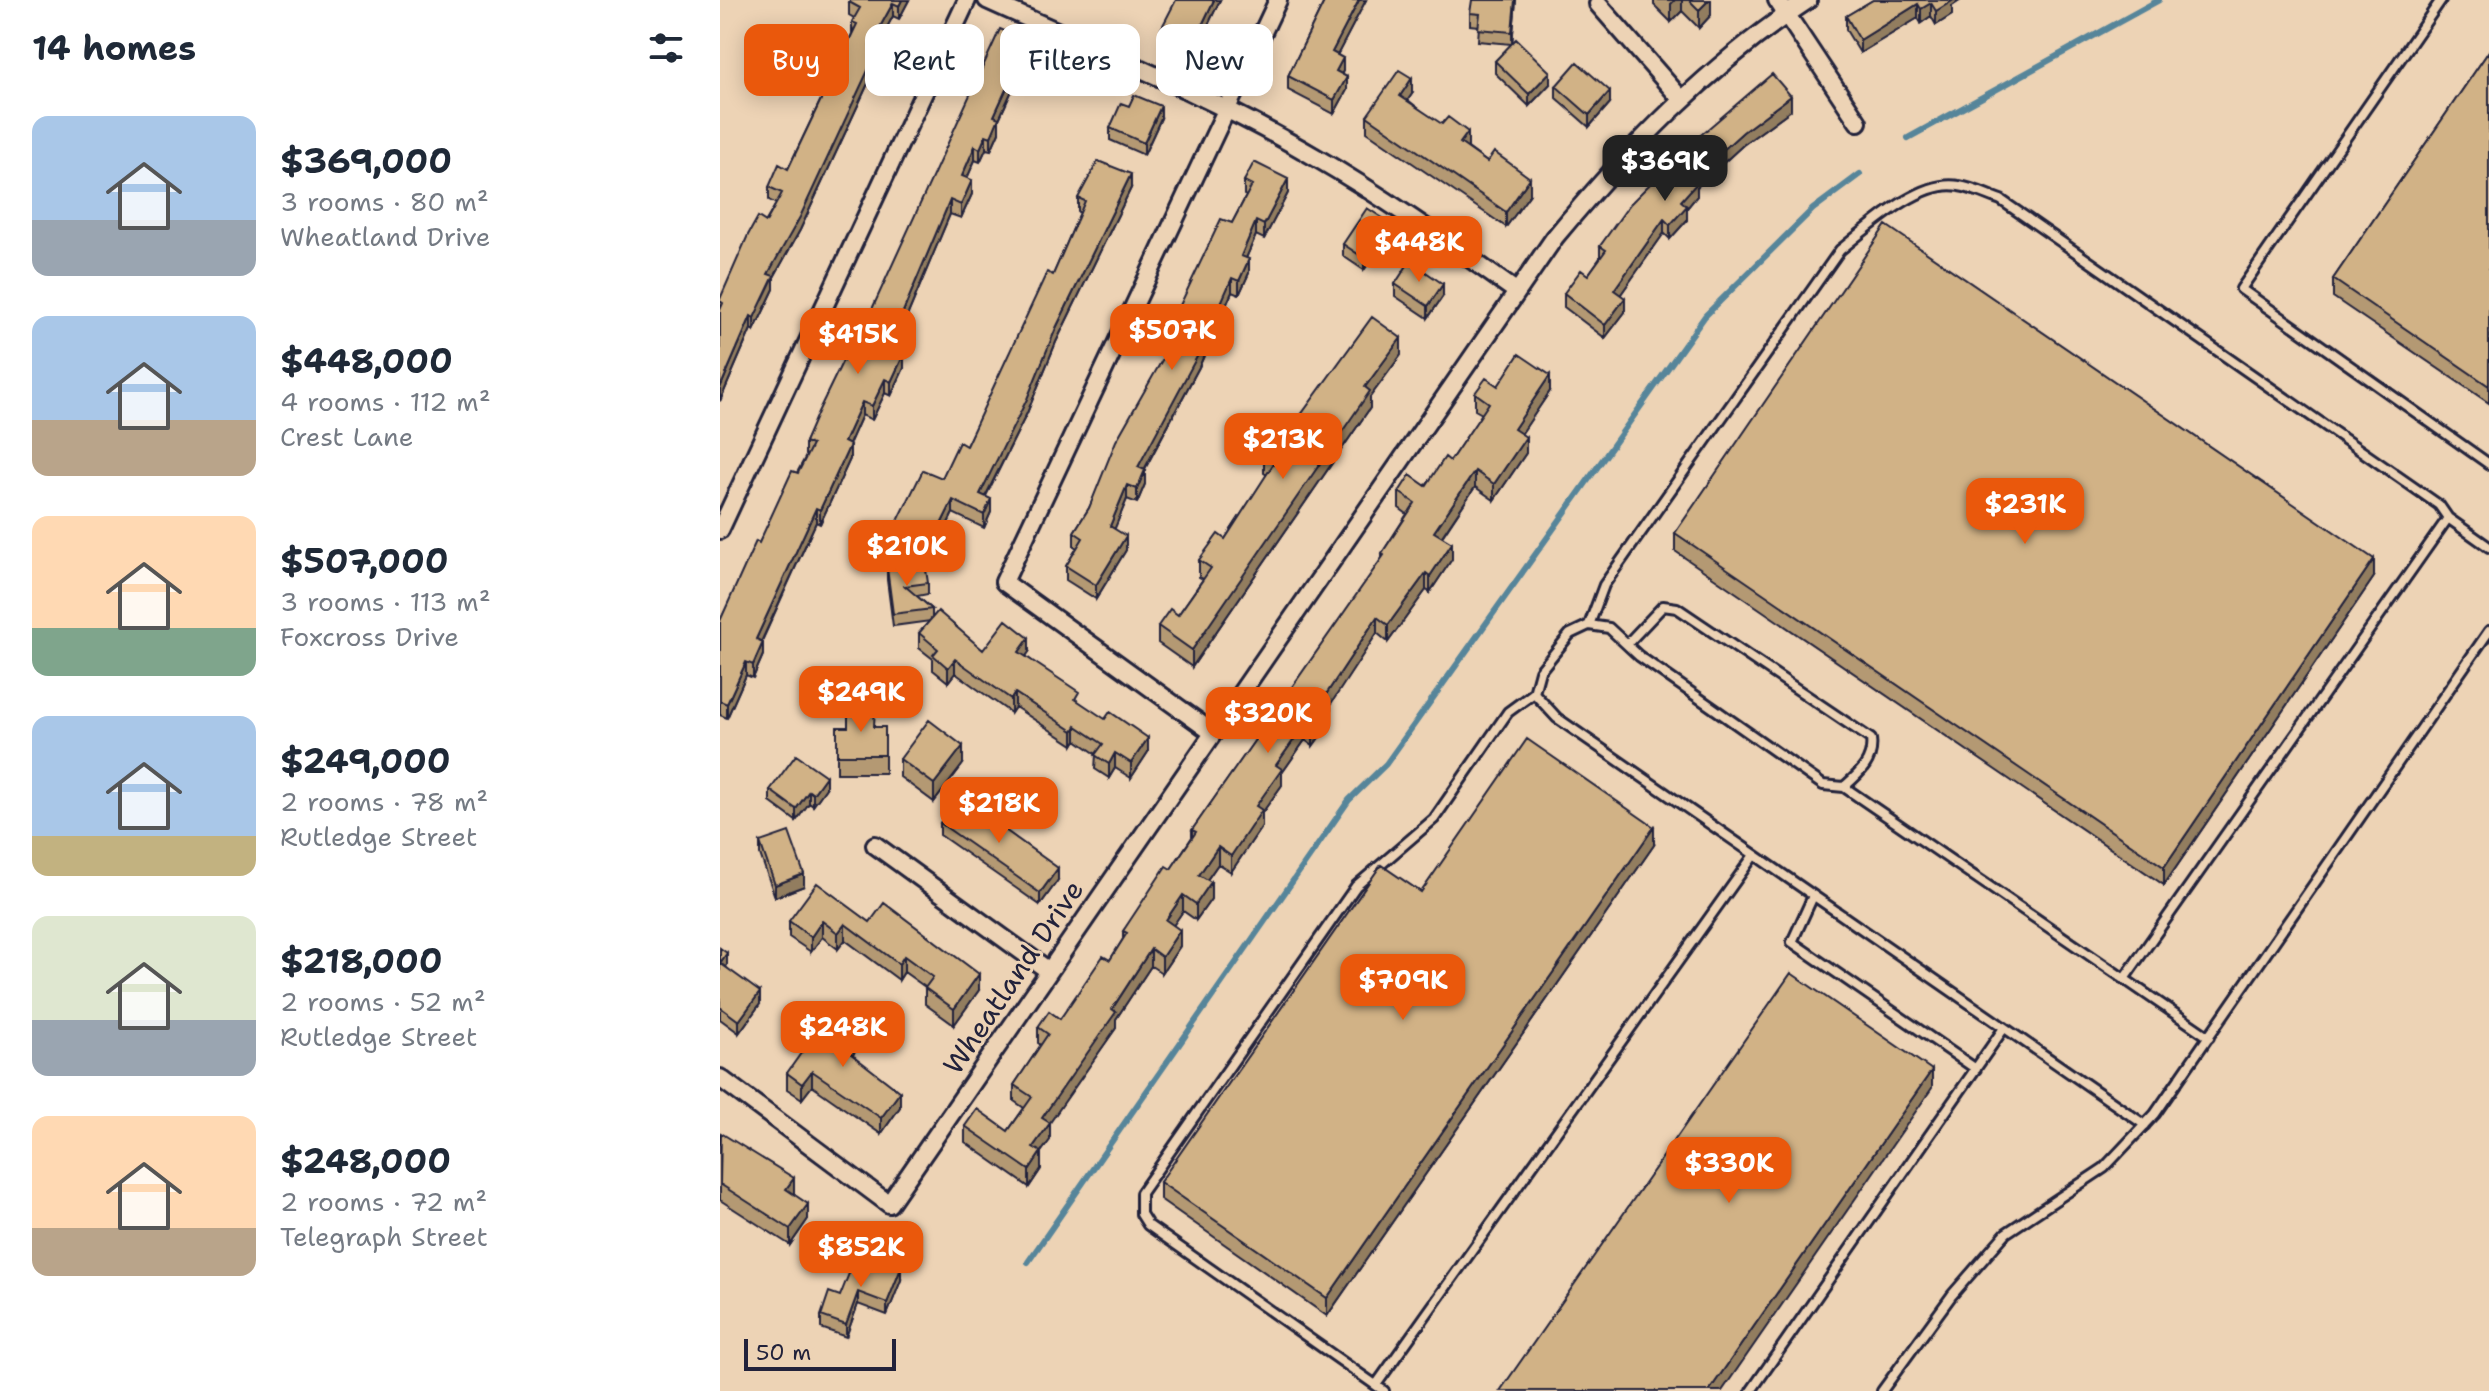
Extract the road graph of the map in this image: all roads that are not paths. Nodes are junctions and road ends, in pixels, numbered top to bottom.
1 (967, 0) edge
2 (987, 0) edge
3 (1278, 0) edge
4 (1808, 0) edge
5 (2441, 0) edge
6 (1598, 4) dead end
7 (1781, 7) edge
8 (1682, 100) junction
9 (1226, 110) junction
10 (1858, 122) dead end
11 (1517, 292) junction
12 (2489, 451) edge
13 (2486, 462) edge
14 (2448, 518) junction
15 (720, 530) edge
16 (2489, 547) edge
17 (1589, 625) junction
18 (2489, 631) edge
19 (1628, 643) junction
20 (1534, 693) junction
21 (1212, 732) junction
22 (1844, 787) junction
23 (875, 845) dead end
24 (1754, 855) junction
25 (1813, 896) junction
26 (1049, 971) junction
27 (2124, 979) junction
28 (2004, 1028) junction
29 (2209, 1037) junction
30 (1976, 1069) junction
31 (720, 1078) edge
32 (2145, 1125) junction
33 (1380, 1388) edge
34 (1751, 1391) edge
35 (1882, 1391) edge

1 - 15 street
2 - 9 street
3 - 9 street
4 - 7 street, Wheatland Drive
5 - 13 lane
6 - 8 street
7 - 8 street, Wheatland Drive
7 - 10 street
8 - 11 street, Wheatland Drive
9 - 11 street
9 - 21 street
11 - 21 street, Wheatland Drive
12 - 13 lane
14 - 16 lane
14 - 17 lane
14 - 27 lane
17 - 19 lane
17 - 20 lane
18 - 29 lane
19 - 22 lane
19 - 22 lane
20 - 24 lane
20 - 33 lane
21 - 26 street, Wheatland Drive
22 - 27 lane
23 - 26 street
24 - 25 lane
24 - 33 lane
25 - 28 lane
25 - 30 lane
26 - 31 street, Wheatland Drive
27 - 29 lane
28 - 30 lane
28 - 32 lane
29 - 32 lane
30 - 34 lane
32 - 35 lane

